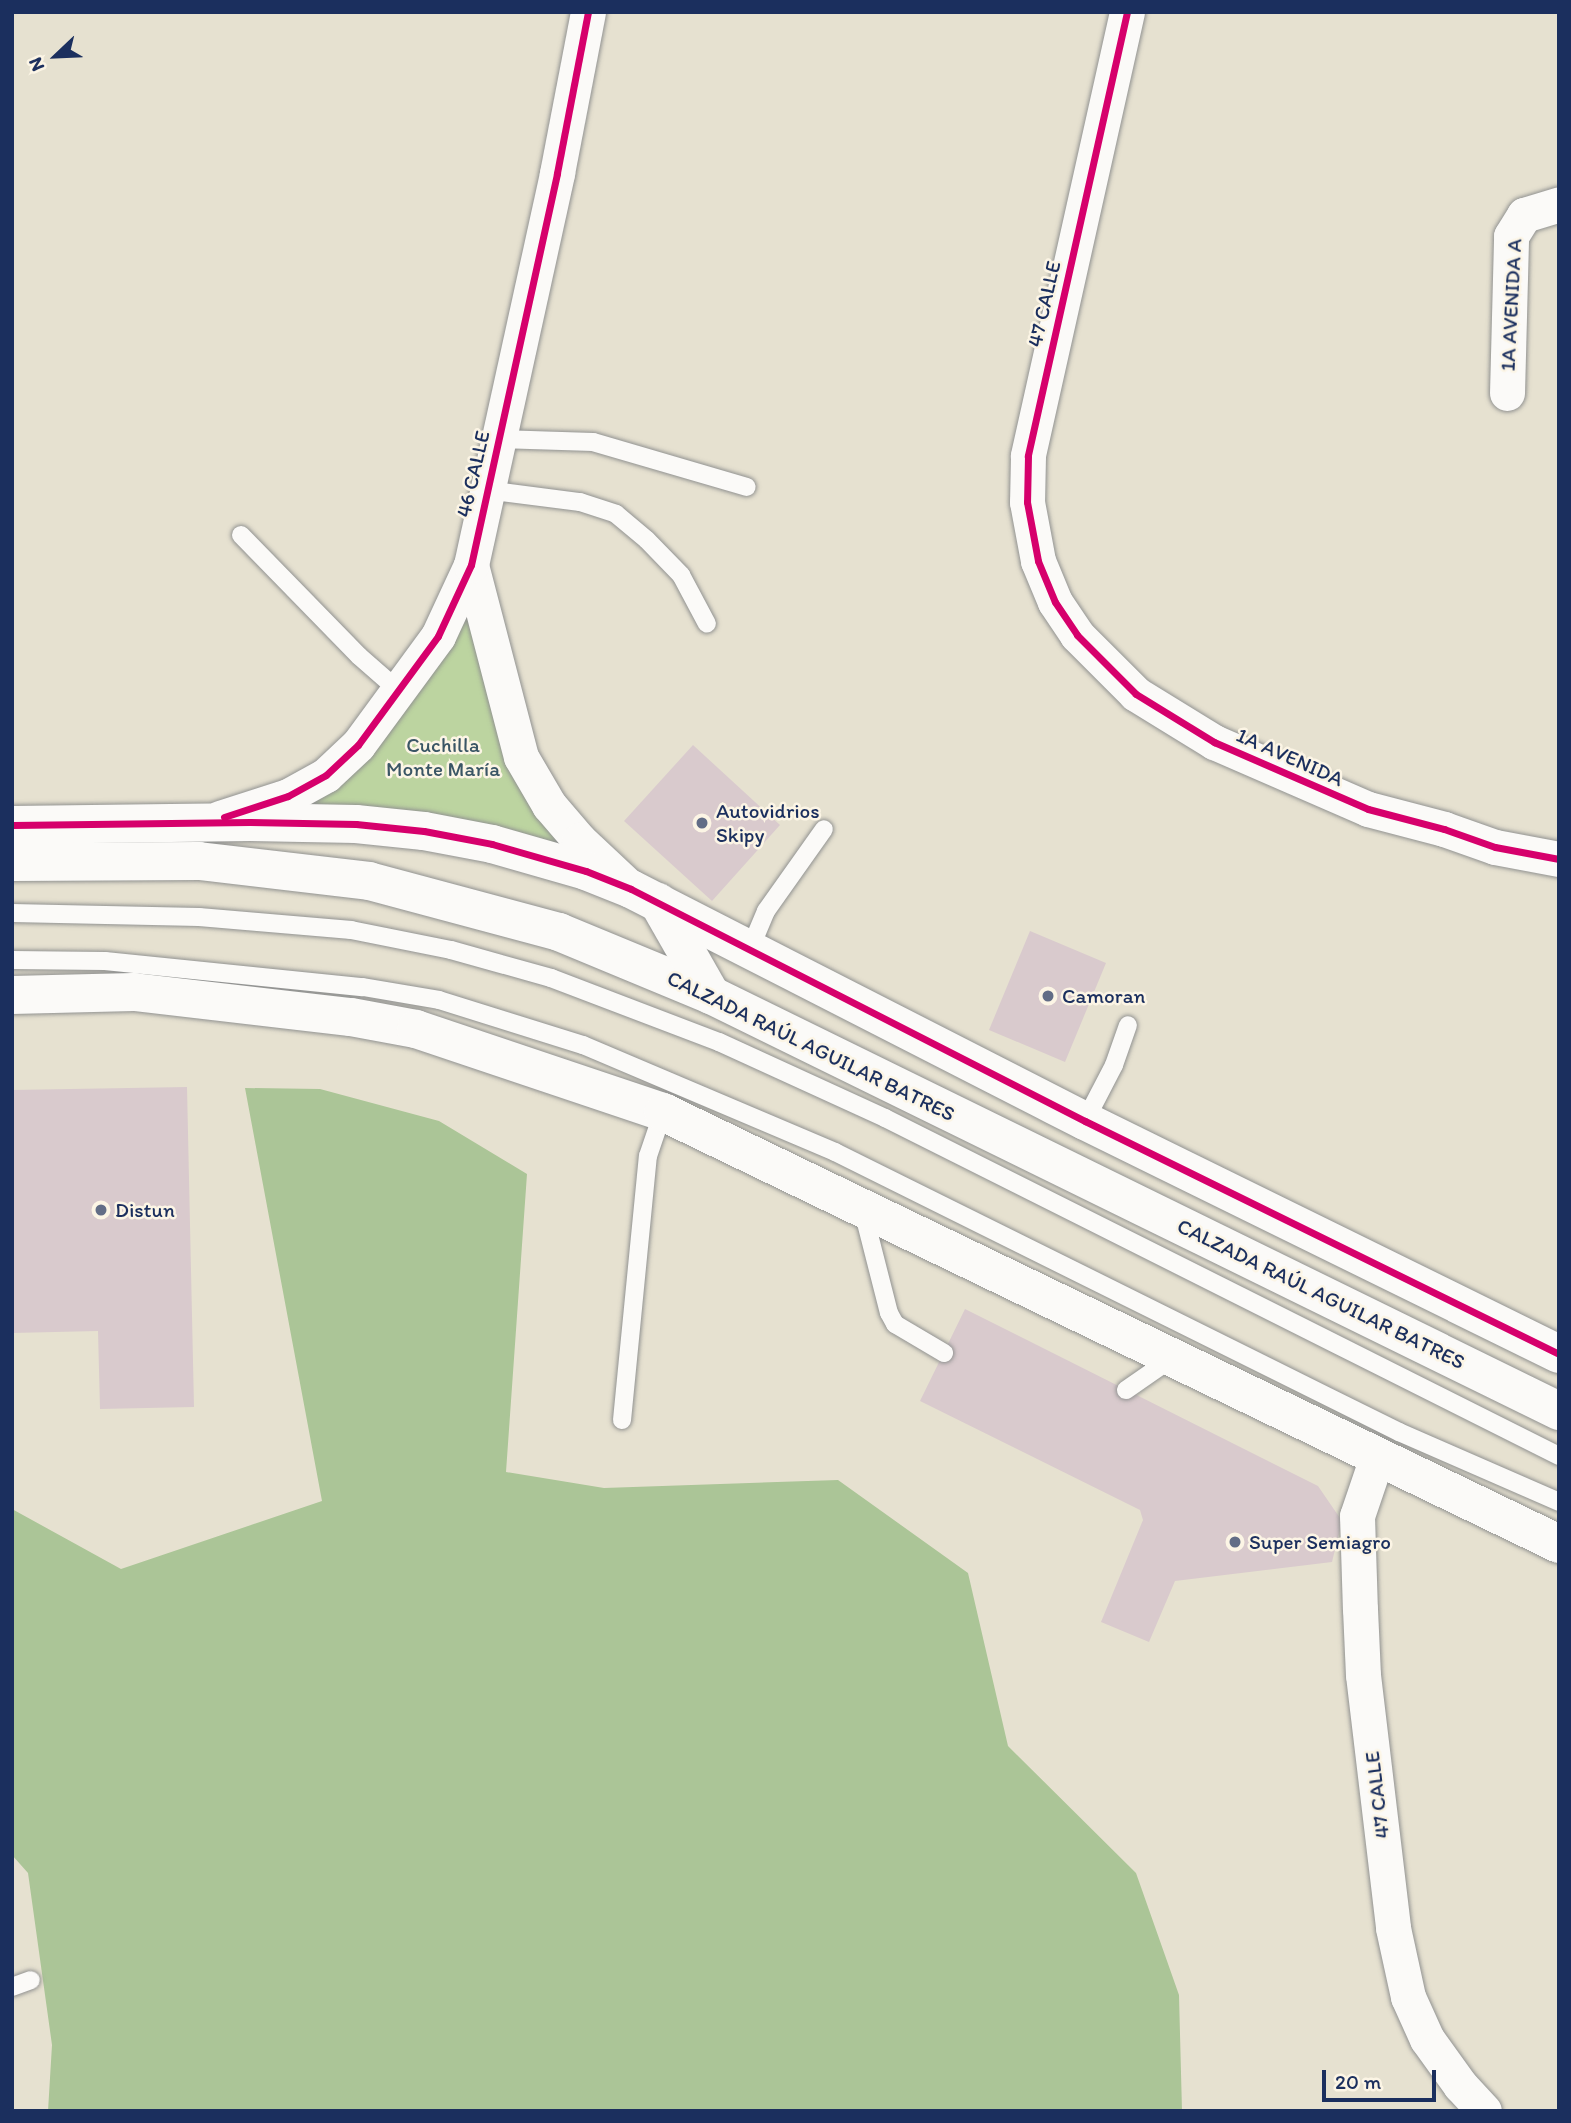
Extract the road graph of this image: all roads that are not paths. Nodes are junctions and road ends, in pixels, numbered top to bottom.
1 (588, 12) edge
2 (1127, 12) edge
3 (1559, 204) edge
4 (1507, 393) dead end
5 (499, 439) junction
6 (747, 487) dead end
7 (486, 490) junction
8 (241, 536) dead end
9 (471, 565) junction
10 (1055, 602) joint
11 (707, 624) dead end
12 (398, 690) junction
13 (207, 822) junction
14 (12, 825) edge
15 (824, 829) dead end
16 (1559, 859) edge
17 (12, 862) edge
18 (644, 895) junction
19 (12, 913) edge
20 (750, 949) junction
21 (12, 960) edge
22 (12, 995) edge
23 (711, 995) junction
24 (1128, 1025) dead end
25 (663, 1112) junction
26 (1085, 1121) junction
27 (862, 1208) junction
28 (944, 1353) dead end
29 (1559, 1354) edge
30 (1172, 1357) junction
31 (1126, 1390) dead end
32 (1559, 1411) edge
33 (622, 1420) dead end
34 (1559, 1456) edge
35 (1377, 1457) junction
36 (1559, 1502) edge
37 (1559, 1545) edge
38 (31, 1980) dead end
39 (12, 1987) edge
40 (1484, 2111) edge

1 - 5 street, 46 CALLE
2 - 10 street, 47 CALLE
3 - 4 street, 1A AVENIDA A
5 - 6 lane
5 - 7 street, 46 CALLE
7 - 9 street, 46 CALLE
7 - 11 lane
8 - 12 lane
9 - 12 street, 46 CALLE
9 - 18 street, 46 CALLE
10 - 16 street, 1A AVENIDA
12 - 13 street, 46 CALLE
13 - 14 main road
13 - 18 main road
15 - 20 lane
17 - 23 main road, CALZADA RAÚL AGUILAR BATRES
18 - 20 main road
18 - 23 main road
19 - 34 lane
20 - 26 main road
21 - 36 lane
22 - 25 main road
23 - 32 main road, CALZADA RAÚL AGUILAR BATRES
24 - 26 lane
25 - 27 main road
25 - 33 lane
26 - 29 main road
27 - 28 lane
27 - 30 main road
30 - 31 lane
30 - 35 main road
35 - 37 main road
35 - 40 street, 47 CALLE
38 - 39 lane

